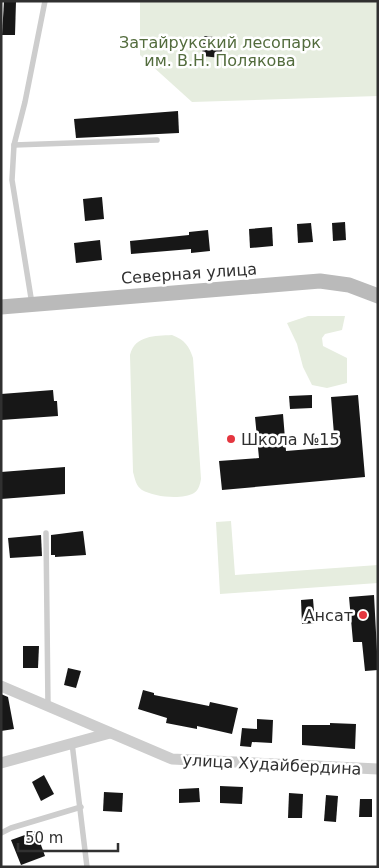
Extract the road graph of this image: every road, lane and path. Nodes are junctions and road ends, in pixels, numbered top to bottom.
1 (44, 1) edge
2 (157, 140) dead end
3 (14, 144) junction
4 (377, 293) edge
5 (32, 304) junction
6 (1, 307) edge
7 (46, 533) dead end
8 (1, 686) edge
9 (48, 706) junction
10 (110, 733) junction
11 (72, 743) junction
12 (1, 762) edge
13 (378, 770) edge
14 (81, 807) junction
15 (1, 833) edge
16 (87, 867) edge

1 - 3 lane
2 - 3 lane
3 - 5 lane
4 - 5 main road, Северная улица
5 - 6 main road, Северная улица
7 - 9 lane
8 - 9 street, улица Худайбердина
9 - 10 street, улица Худайбердина
10 - 11 street
10 - 13 street, улица Худайбердина
11 - 12 street
11 - 14 lane
14 - 15 lane
14 - 16 lane

